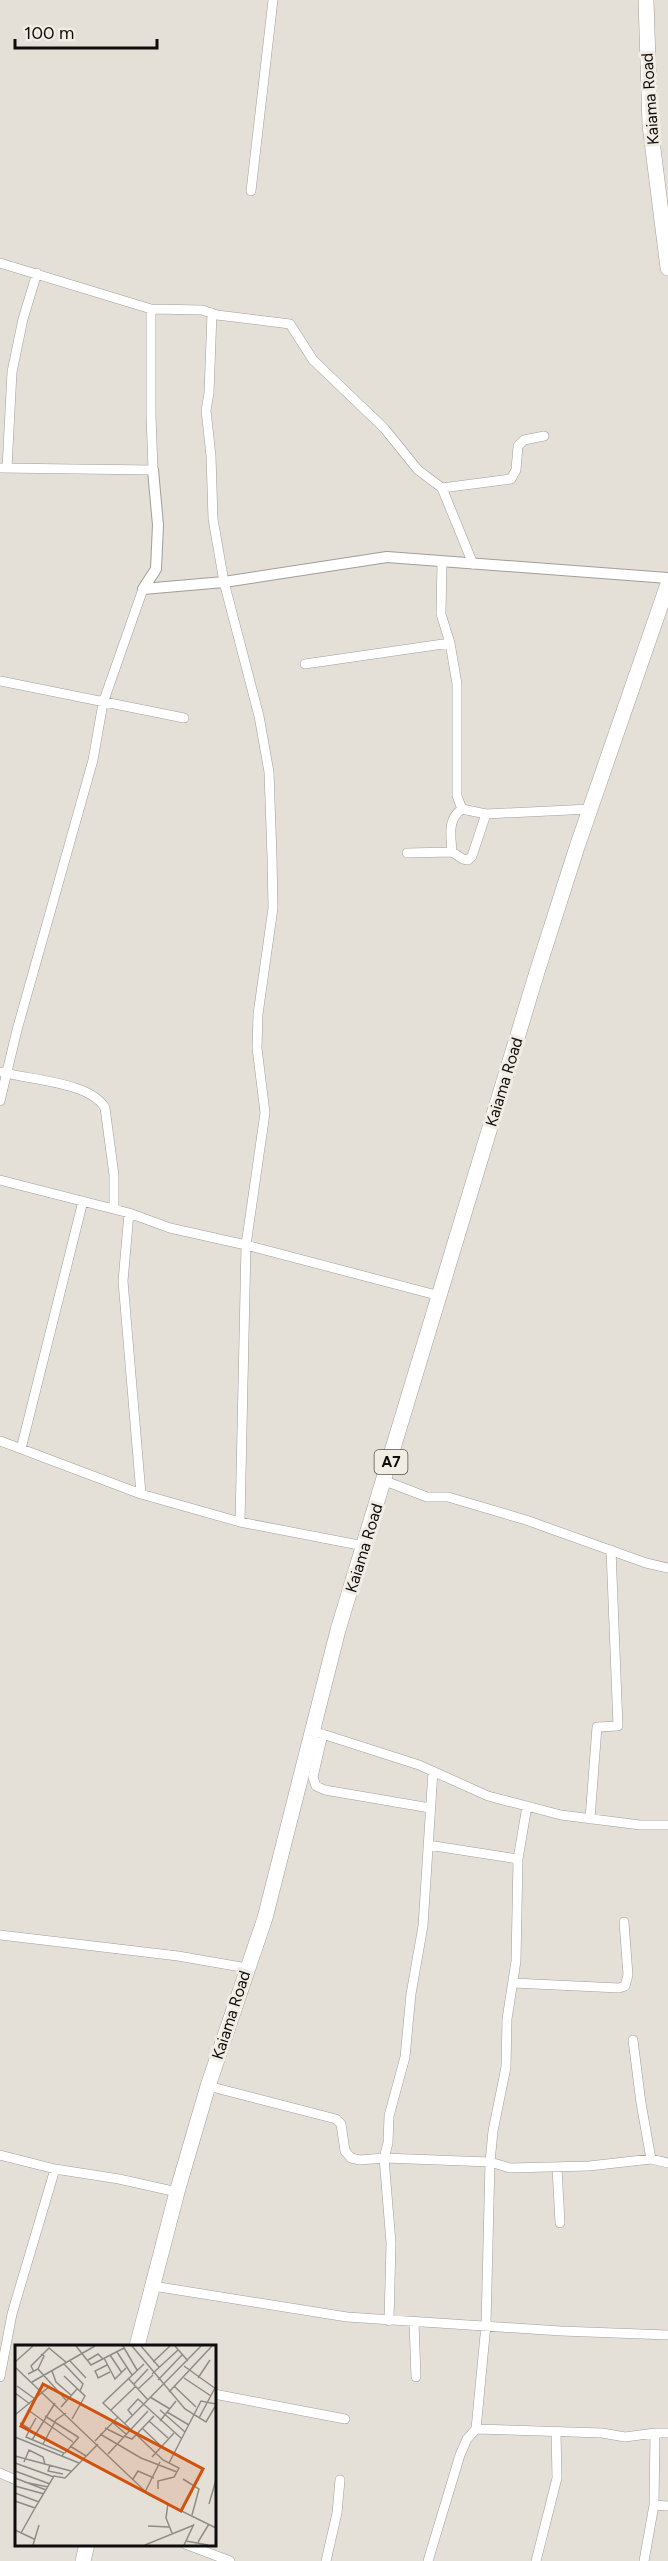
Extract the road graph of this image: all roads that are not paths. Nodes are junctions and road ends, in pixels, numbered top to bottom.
1 (273, 0) edge
2 (646, 0) edge
3 (251, 191) dead end
4 (664, 213) edge
5 (0, 263) edge
6 (668, 268) edge
7 (37, 273) junction
8 (151, 309) junction
9 (212, 314) junction
10 (544, 436) dead end
11 (3, 468) edge
12 (153, 470) junction
13 (442, 488) junction
14 (442, 562) junction
15 (473, 564) junction
16 (668, 578) edge
17 (224, 582) junction
18 (668, 584) edge
19 (143, 590) junction
20 (450, 643) junction
21 (305, 664) dead end
22 (0, 681) edge
23 (103, 703) junction
24 (184, 718) dead end
25 (462, 809) junction
26 (590, 809) junction
27 (486, 814) junction
28 (452, 852) junction
29 (407, 854) dead end
30 (3, 1072) edge
31 (0, 1101) edge
32 (0, 1180) edge
33 (83, 1201) junction
34 (114, 1209) junction
35 (129, 1213) junction
36 (246, 1245) junction
37 (440, 1296) junction
38 (0, 1442) edge
39 (21, 1449) junction
40 (385, 1481) junction
41 (141, 1494) junction
42 (240, 1522) junction
43 (364, 1546) junction
44 (611, 1550) junction
45 (668, 1568) edge
46 (318, 1733) junction
47 (433, 1771) junction
48 (526, 1806) junction
49 (430, 1809) junction
50 (590, 1819) junction
51 (668, 1825) edge
52 (428, 1845) junction
53 (518, 1859) junction
54 (624, 1922) dead end
55 (0, 1935) edge
56 (247, 1968) junction
57 (513, 1983) junction
58 (633, 2040) dead end
59 (208, 2085) junction
60 (0, 2155) edge
61 (384, 2158) junction
62 (651, 2159) junction
63 (490, 2162) junction
64 (668, 2163) edge
65 (557, 2168) junction
66 (55, 2169) junction
67 (177, 2192) junction
68 (560, 2223) dead end
69 (153, 2286) junction
70 (389, 2321) junction
71 (414, 2322) junction
72 (486, 2325) junction
73 (668, 2334) edge
74 (137, 2345) edge
75 (0, 2377) edge
76 (416, 2377) dead end
77 (216, 2394) edge
78 (345, 2419) dead end
79 (476, 2429) junction
80 (556, 2432) junction
81 (655, 2433) junction
82 (668, 2433) edge
83 (0, 2473) edge
84 (15, 2480) edge
85 (340, 2480) dead end
86 (654, 2505) junction
87 (668, 2506) edge
88 (87, 2546) edge
89 (190, 2546) edge
90 (83, 2561) edge
91 (230, 2561) edge
92 (326, 2561) edge
93 (428, 2561) edge
94 (536, 2561) edge
95 (644, 2561) edge

1 - 3 street
2 - 4 highway, Kaiama Road
4 - 6 highway, Kaiama Road
5 - 7 street
7 - 8 street
7 - 11 street
8 - 9 street
8 - 12 street
9 - 13 street
9 - 17 street
10 - 13 street
11 - 12 street
12 - 19 street
13 - 15 street
14 - 15 street
14 - 17 street
14 - 20 street
15 - 16 street
17 - 19 street
17 - 36 street
18 - 26 highway, Kaiama Road / A7
19 - 23 street
20 - 21 street
20 - 25 street
22 - 23 street
23 - 24 street
23 - 30 street
25 - 27 street
25 - 28 street
26 - 27 street
26 - 37 highway, Kaiama Road / A7
27 - 28 street
28 - 29 street
30 - 31 street
30 - 34 street
32 - 33 street
33 - 34 street
33 - 39 street
34 - 35 street
35 - 36 street
35 - 41 street
36 - 37 street
36 - 42 street
37 - 40 highway, Kaiama Road / A7
38 - 39 street
39 - 41 street
40 - 43 highway, Kaiama Road / A7
40 - 44 street
41 - 42 street
42 - 43 street
43 - 46 highway, Kaiama Road / A7
44 - 45 street
44 - 50 street
46 - 47 street
46 - 49 street
46 - 56 highway, Kaiama Road / A7
47 - 48 street
47 - 49 street
48 - 50 street
48 - 53 street
49 - 52 street
50 - 51 street
52 - 53 street
52 - 61 street
53 - 57 street
54 - 57 street
55 - 56 street
56 - 59 highway, Kaiama Road / A7
57 - 63 street
58 - 62 street
59 - 61 street
59 - 67 highway, Kaiama Road / A7
60 - 66 street
61 - 63 street
61 - 70 street
62 - 64 street
62 - 65 street
63 - 65 street
63 - 72 street
65 - 68 street
66 - 67 street
66 - 75 street
67 - 69 highway, Kaiama Road / A7
69 - 70 street
69 - 74 highway, Kaiama Road / A7
70 - 71 street
71 - 72 street
71 - 76 street
72 - 73 street
72 - 79 street
77 - 78 street
79 - 80 street
79 - 93 street
80 - 81 street
80 - 94 street
81 - 82 street
81 - 86 street
83 - 84 street
85 - 92 street
86 - 87 street
86 - 95 street
88 - 90 highway
89 - 91 street

